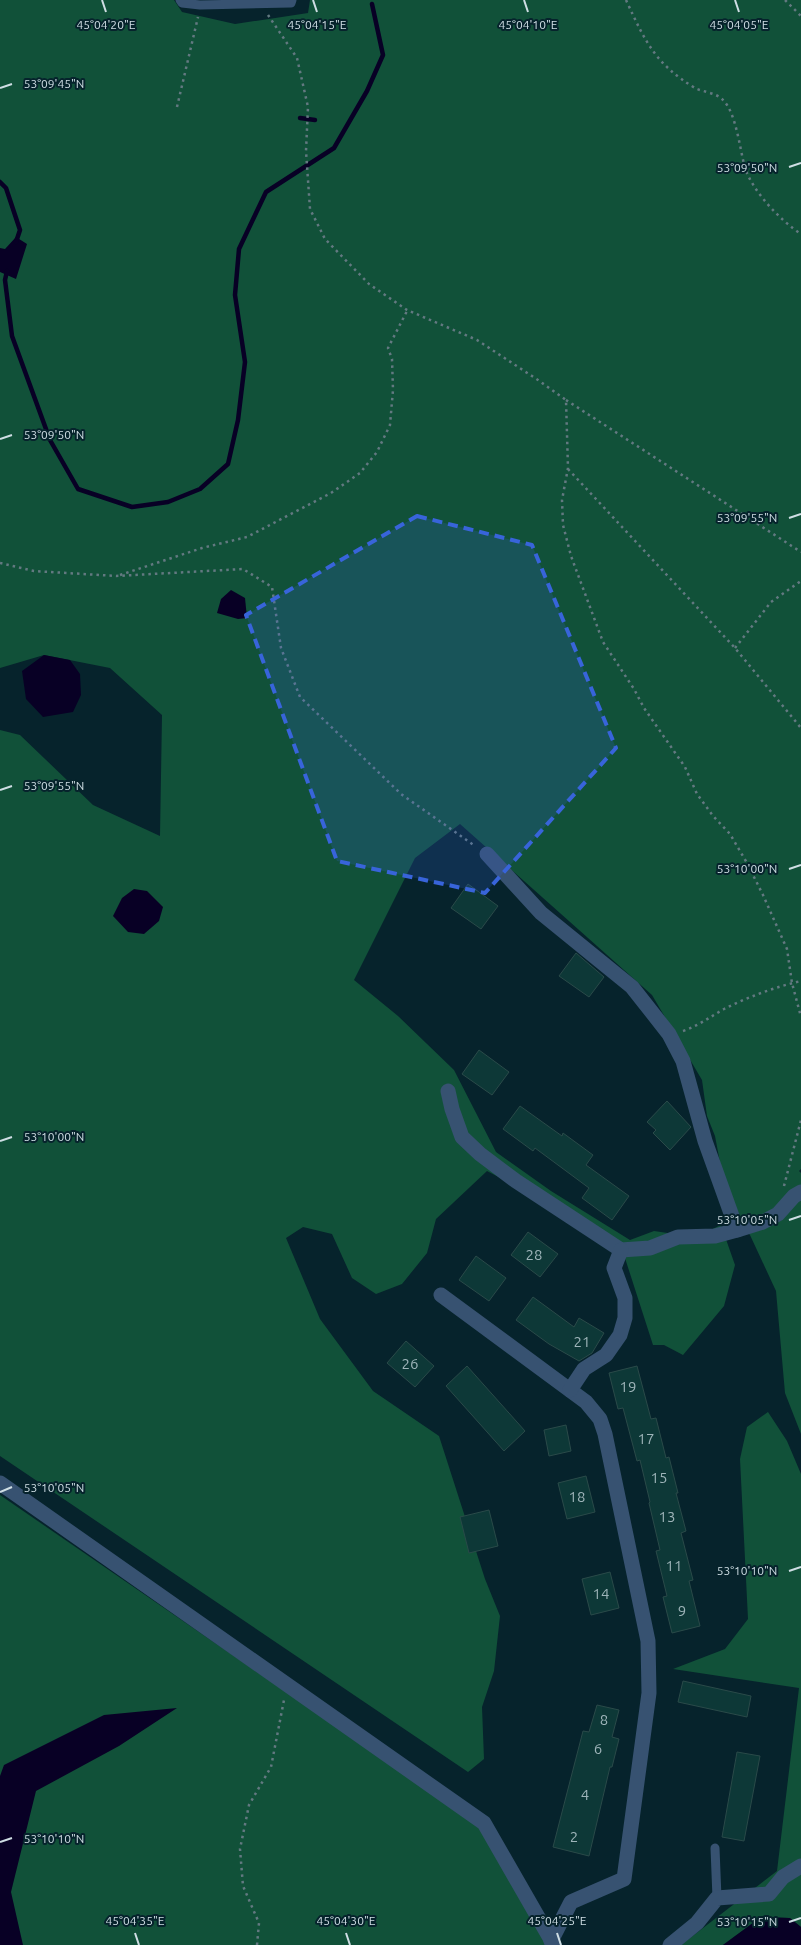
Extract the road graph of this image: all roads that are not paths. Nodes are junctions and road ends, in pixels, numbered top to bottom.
1 (180, 0) edge
2 (292, 0) edge
3 (487, 854) road end
4 (448, 1091) dead end
5 (801, 1192) edge
6 (737, 1230) junction
7 (621, 1250) junction
8 (441, 1295) dead end
9 (570, 1390) junction
10 (0, 1483) edge
11 (715, 1848) dead end
12 (801, 1866) edge
13 (716, 1898) junction
14 (553, 1943) edge
15 (670, 1945) edge

1 - 2 lane
3 - 6 street
4 - 7 street
5 - 6 street
6 - 7 street
7 - 9 street
8 - 9 street
9 - 14 street
10 - 14 street
11 - 13 lane
12 - 13 street
13 - 15 street

